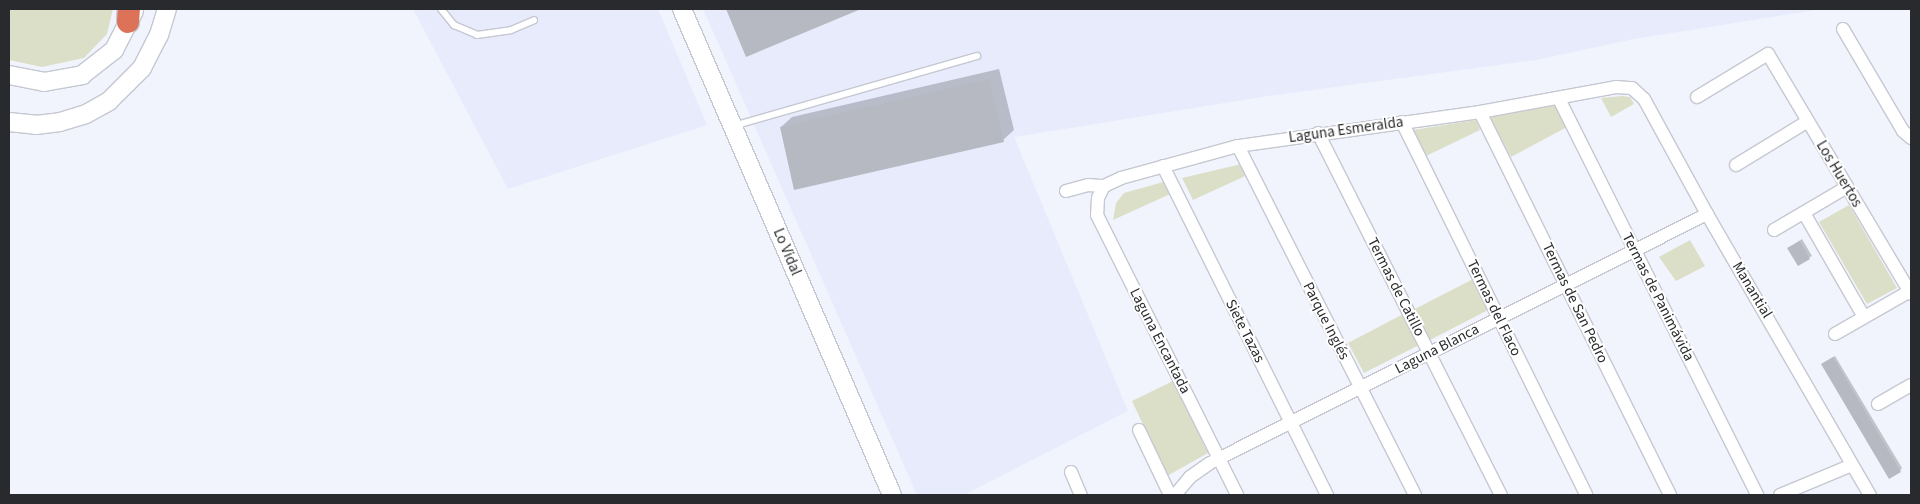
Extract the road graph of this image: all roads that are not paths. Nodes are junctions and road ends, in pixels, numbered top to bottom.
1 (167, 9) edge
2 (441, 9) edge
3 (682, 9) edge
4 (131, 13) edge
5 (534, 20) dead end
6 (1843, 29) dead end
7 (977, 56) dead end
8 (9, 75) edge
9 (1632, 88) joint
10 (1697, 97) dead end
11 (1559, 99) junction
12 (1480, 112) junction
13 (9, 122) edge
14 (1402, 122) junction
15 (1808, 122) junction
16 (733, 126) junction
17 (1318, 133) junction
18 (1911, 138) edge
19 (1238, 146) junction
20 (1736, 165) dead end
21 (1163, 166) junction
22 (1104, 186) junction
23 (1847, 187) junction
24 (1066, 191) dead end
25 (1804, 213) junction
26 (1707, 214) junction
27 (1774, 230) dead end
28 (1635, 250) junction
29 (1566, 285) junction
30 (1910, 293) edge
31 (1864, 317) junction
32 (1499, 318) junction
33 (1835, 334) dead end
34 (1429, 353) junction
35 (1911, 384) edge
36 (1360, 388) junction
37 (1878, 404) dead end
38 (1291, 422) junction
39 (1139, 430) dead end
40 (1219, 458) junction
41 (1852, 465) junction
42 (1071, 472) dead end
43 (892, 495) edge
44 (1081, 495) edge
45 (1170, 495) edge
46 (1175, 495) edge
47 (1237, 495) edge
48 (1328, 495) edge
49 (1415, 495) edge
50 (1501, 495) edge
51 (1586, 495) edge
52 (1670, 495) edge
53 (1757, 495) edge
54 (1780, 495) edge
55 (1870, 495) edge

1 - 13 main road
2 - 5 lane
3 - 16 main road, Lo Vidal
4 - 8 main road
6 - 18 street
7 - 16 lane
9 - 11 street, Laguna Esmeralda
9 - 26 street, Manantial
10 - 15 street, Los Huertos
11 - 12 street, Laguna Esmeralda
11 - 28 street, Termas de Panimávida
12 - 14 street, Laguna Esmeralda
12 - 29 street, Termas de San Pedro
14 - 17 street, Laguna Esmeralda
14 - 32 street, Termas del Flaco
15 - 20 street
15 - 23 street, Los Huertos
16 - 43 main road, Lo Vidal
17 - 19 street, Laguna Esmeralda
17 - 34 street, Termas de Catillo
19 - 21 street, Laguna Esmeralda
19 - 36 street, Parque Inglés
21 - 22 street, Laguna Esmeralda
21 - 38 street, Siete Tazas
22 - 24 street, Laguna Esmeralda
22 - 40 street, Laguna Encantada
23 - 25 street
23 - 30 street, Los Huertos
25 - 27 street
25 - 31 street
26 - 28 street, Laguna Blanca
26 - 41 street, Manantial
28 - 29 street, Laguna Blanca
28 - 53 street, Termas de Panimávida
29 - 32 street, Laguna Blanca
29 - 52 street, Termas de San Pedro
30 - 31 street
31 - 33 street
32 - 34 street, Laguna Blanca
32 - 51 street, Termas del Flaco
34 - 36 street, Laguna Blanca
34 - 50 street, Termas de Catillo
35 - 37 street
36 - 38 street, Laguna Blanca
36 - 49 street, Parque Inglés
38 - 40 street, Laguna Blanca
38 - 48 street, Siete Tazas
39 - 45 street
40 - 46 street, Laguna Blanca
40 - 47 street, Laguna Encantada
41 - 54 street
41 - 55 street, Manantial
42 - 44 street

